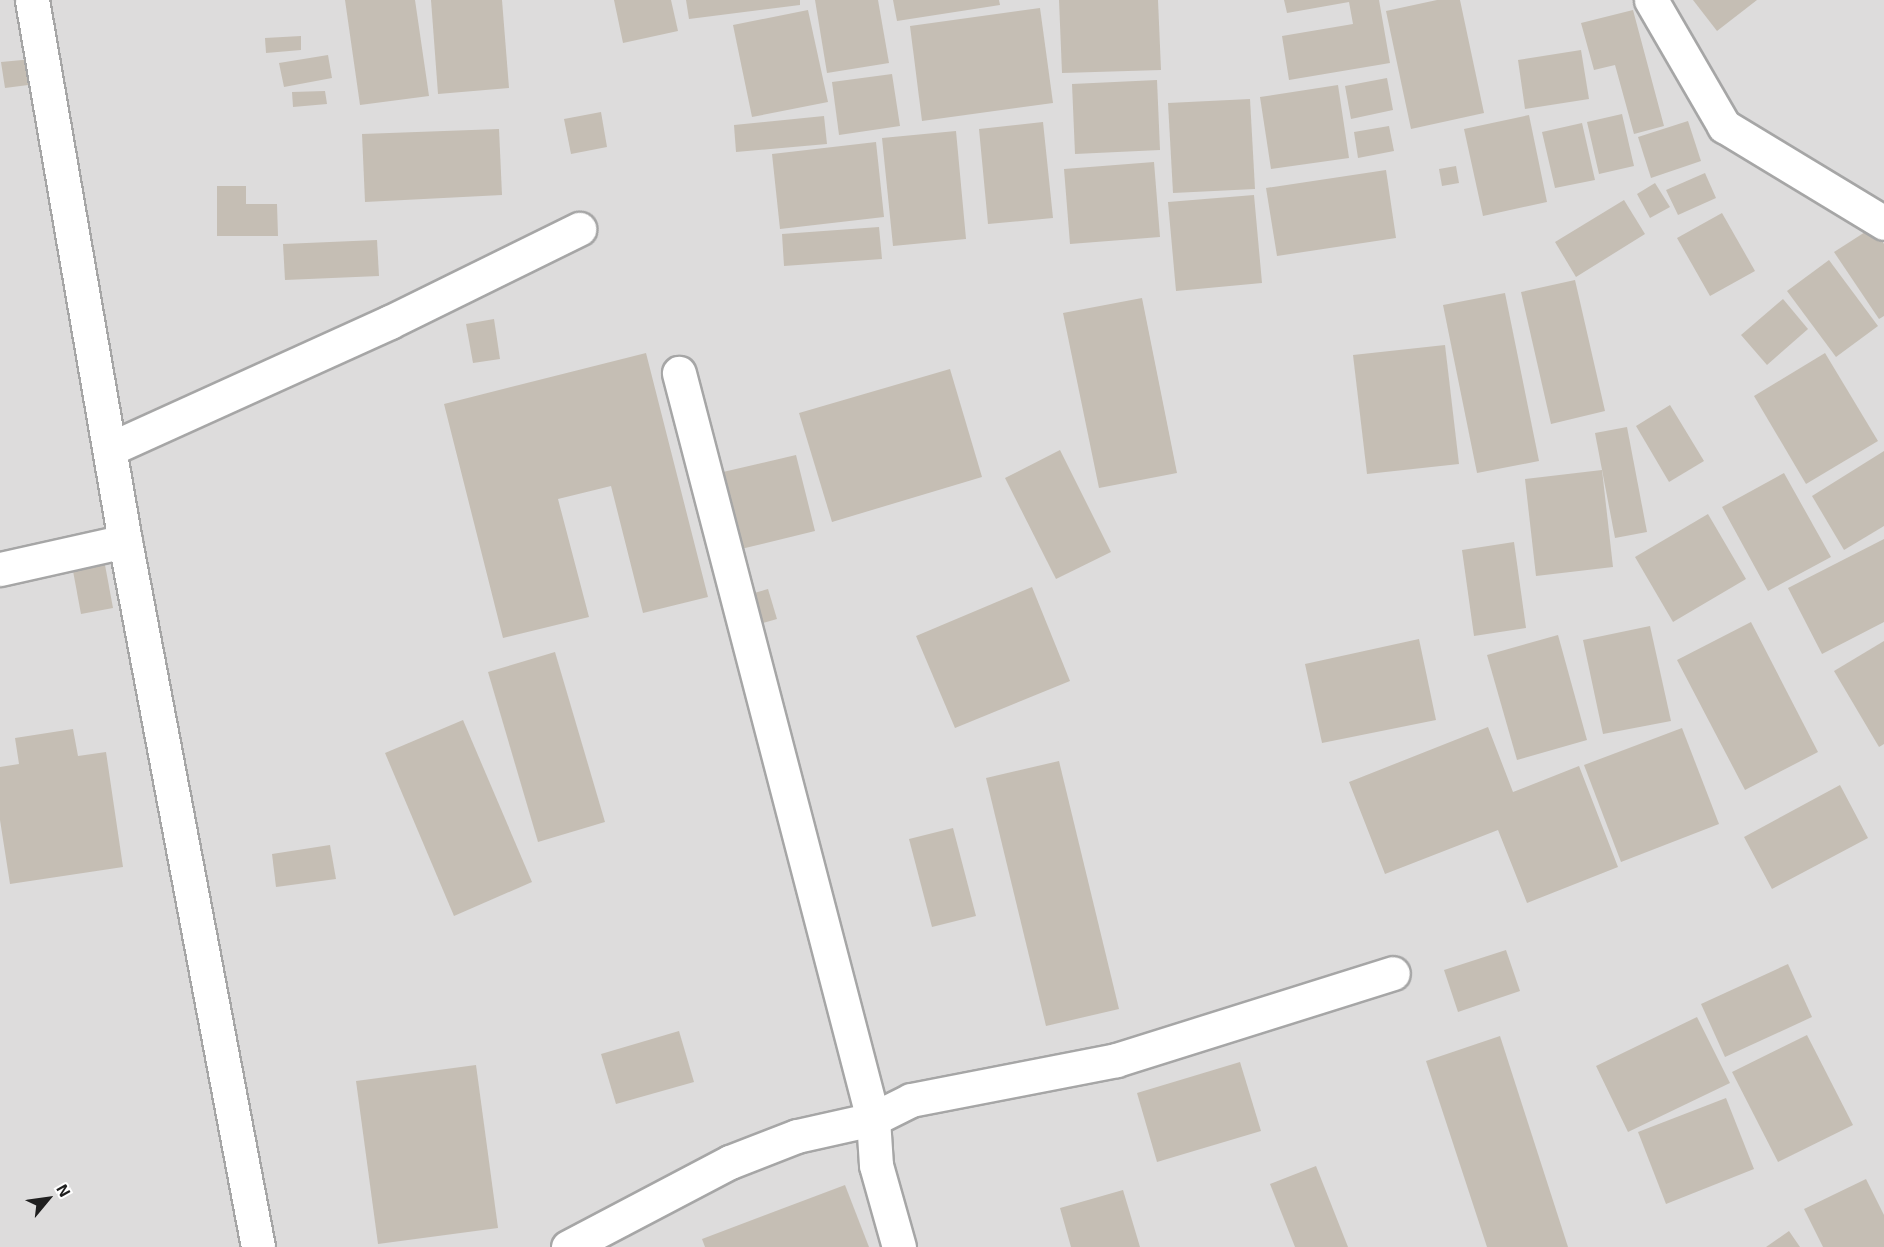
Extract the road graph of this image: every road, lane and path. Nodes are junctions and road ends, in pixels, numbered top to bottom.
1 (32, 0) edge
2 (1651, 0) edge
3 (1884, 223) edge
4 (579, 229) dead end
5 (678, 373) dead end
6 (110, 449) junction
7 (125, 541) junction
8 (0, 569) edge
9 (1393, 973) dead end
10 (873, 1119) junction
11 (258, 1247) edge
12 (567, 1247) edge
13 (899, 1247) edge

1 - 6 street
2 - 3 street
4 - 6 street
5 - 10 street
6 - 7 street
7 - 8 street
7 - 11 street
9 - 10 street
10 - 12 street
10 - 13 street

